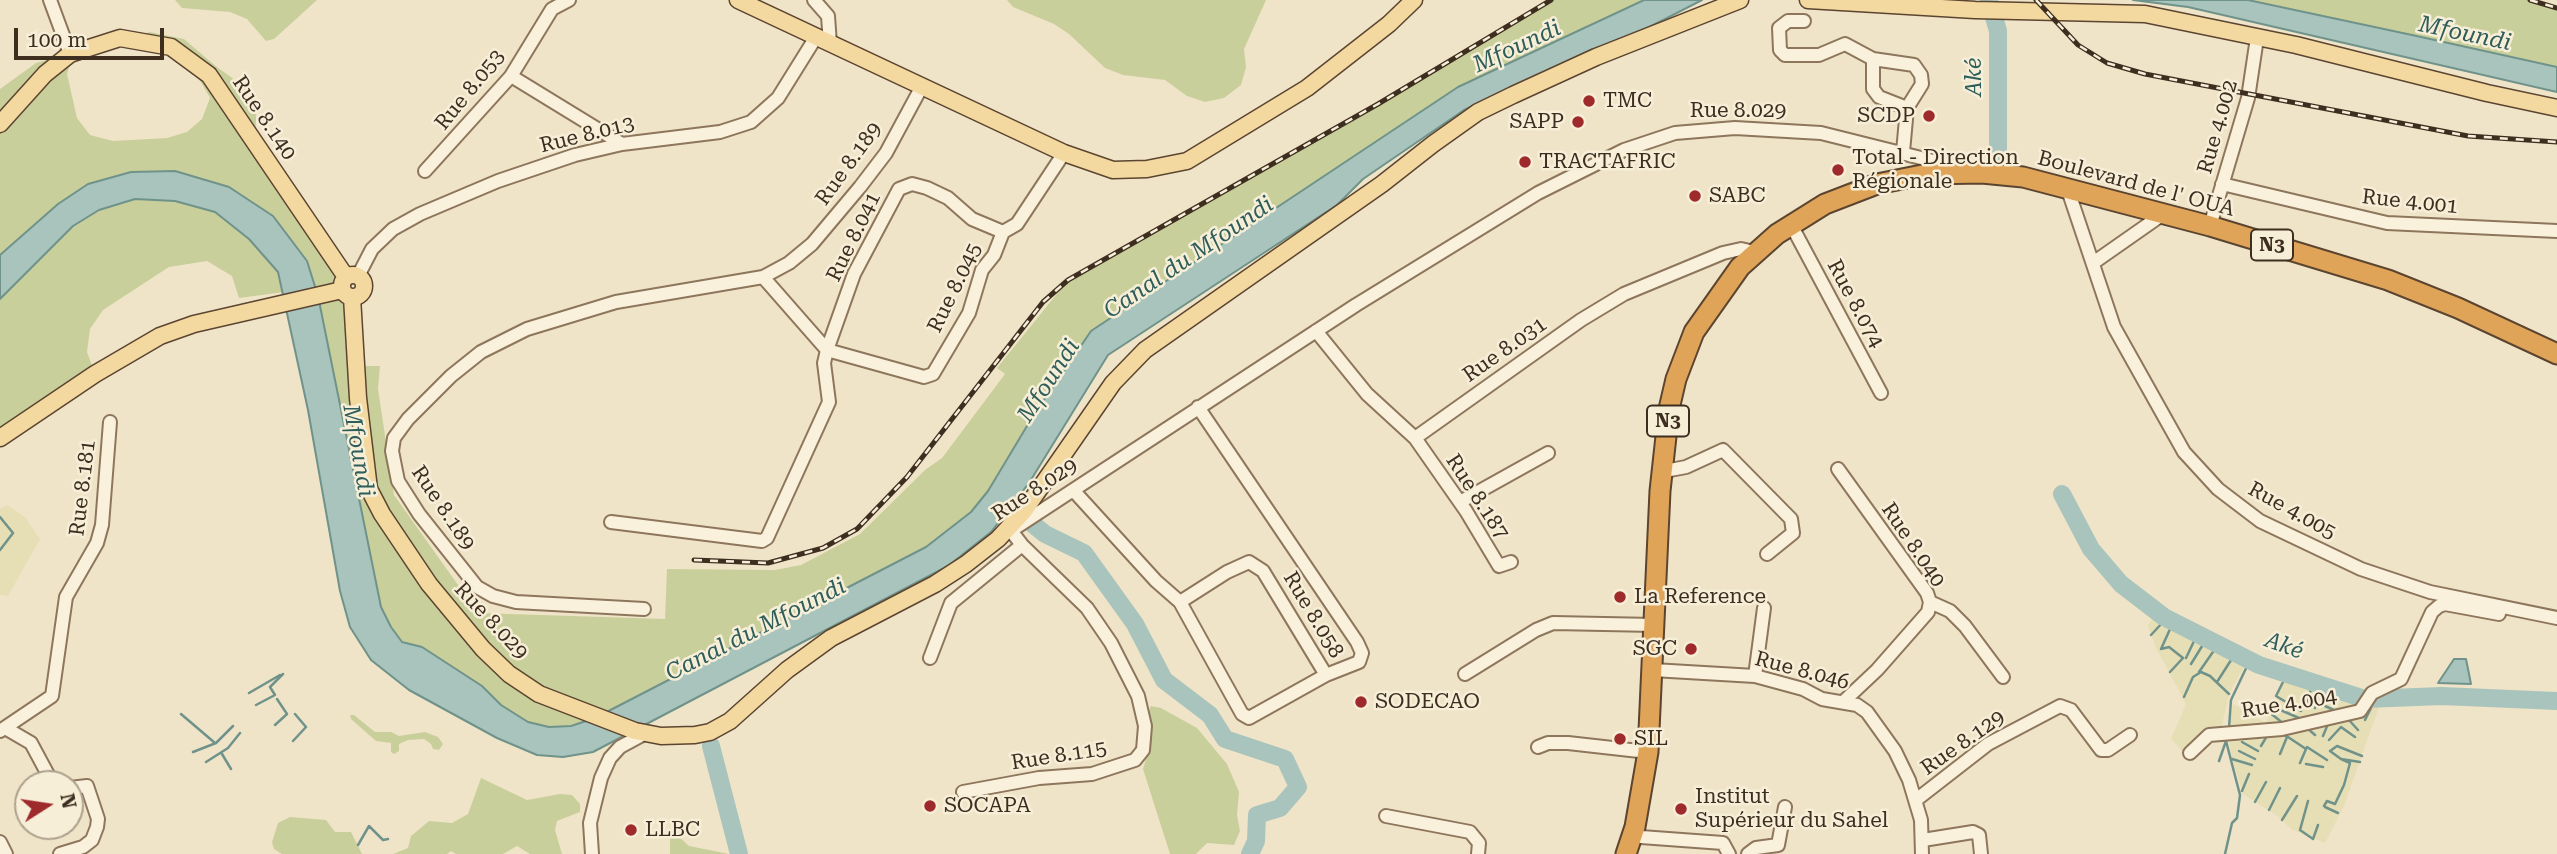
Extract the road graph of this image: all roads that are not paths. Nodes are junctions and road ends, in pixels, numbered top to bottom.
1 (50, 0) edge
2 (569, 0) edge
3 (738, 0) edge
4 (814, 0) edge
5 (1414, 0) edge
6 (1740, 0) edge
7 (1808, 0) edge
8 (1804, 21) dead end
9 (2257, 38) junction
10 (823, 40) junction
11 (70, 54) junction
12 (1873, 59) junction
13 (511, 76) junction
14 (921, 88) junction
15 (1908, 108) junction
16 (2557, 108) edge
17 (0, 124) edge
18 (622, 144) junction
19 (1903, 152) junction
20 (1064, 153) junction
21 (425, 171) dead end
22 (1979, 172) junction
23 (2222, 184) junction
24 (2067, 187) junction
25 (2163, 214) junction
26 (2210, 226) junction
27 (2557, 231) edge
28 (1003, 232) junction
29 (1795, 232) junction
30 (1755, 252) junction
31 (2093, 263) junction
32 (763, 276) junction
33 (350, 285) junction
34 (1317, 331) junction
35 (827, 349) junction
36 (2557, 355) edge
37 (1881, 393) dead end
38 (1198, 407) junction
39 (110, 422) dead end
40 (0, 438) edge
41 (1415, 438) junction
42 (1548, 453) dead end
43 (1838, 469) dead end
44 (1670, 470) junction
45 (1073, 490) junction
46 (1460, 502) junction
47 (611, 522) dead end
48 (1008, 532) junction
49 (1022, 545) junction
50 (1767, 554) dead end
51 (1511, 562) dead end
52 (1180, 602) junction
53 (1930, 602) junction
54 (1764, 608) dead end
55 (644, 609) dead end
56 (2554, 618) edge
57 (1655, 625) junction
58 (930, 658) dead end
59 (1657, 671) junction
60 (1465, 674) dead end
61 (1326, 676) junction
62 (1755, 676) junction
63 (2003, 677) dead end
64 (1843, 702) junction
65 (4, 730) edge
66 (640, 732) junction
67 (2130, 735) dead end
68 (1538, 747) dead end
69 (1648, 751) junction
70 (2190, 753) dead end
71 (45, 770) edge
72 (84, 786) edge
73 (963, 792) dead end
74 (1916, 800) junction
75 (1785, 807) dead end
76 (1386, 816) dead end
77 (1923, 840) junction
78 (0, 842) edge
79 (1639, 846) edge
80 (6, 854) edge
81 (60, 854) edge
82 (592, 854) edge
83 (1478, 854) edge
84 (1626, 854) edge
85 (1729, 854) edge
86 (1748, 854) edge
87 (1922, 854) edge
88 (1981, 854) edge

1 - 11 street
2 - 13 street, Rue 8.053
3 - 10 main road
4 - 10 street
5 - 20 main road
6 - 48 main road
7 - 9 main road
8 - 12 street
9 - 16 main road
9 - 23 street, Rue 4.002
10 - 14 main road
10 - 18 street, Rue 8.013
11 - 17 main road, Rue 8.140
11 - 33 main road, Rue 8.140
12 - 15 street
12 - 15 street
13 - 18 street
13 - 21 street, Rue 8.053
14 - 20 main road
14 - 32 street, Rue 8.189
15 - 19 street
18 - 33 street, Rue 8.013
19 - 22 street, Rue 8.029
19 - 34 street, Rue 8.029
20 - 28 street
22 - 24 highway, Boulevard de l' OUA / N3
22 - 29 highway, N3
22 - 30 highway, N3
23 - 26 street, Rue 4.002
23 - 27 street, Rue 4.001
24 - 25 highway, Boulevard de l' OUA / N3
24 - 31 street, Rue 4.005
25 - 26 highway, Boulevard de l' OUA / N3
25 - 31 street
26 - 36 highway, Boulevard de l' OUA / N3
28 - 35 street, Rue 8.045
28 - 35 street, Rue 8.041
29 - 37 street, Rue 8.074
29 - 44 highway, N3
30 - 41 street, Rue 8.031
30 - 57 highway, N3
31 - 56 street, Rue 4.005
32 - 35 street
32 - 55 street, Rue 8.189
33 - 40 main road
33 - 66 main road, Rue 8.029
34 - 38 street, Rue 8.029
34 - 41 street
35 - 47 street
38 - 45 street, Rue 8.029
38 - 61 street, Rue 8.058
39 - 65 street, Rue 8.181
41 - 46 street, Rue 8.187
42 - 46 street
43 - 53 street, Rue 8.040
44 - 50 street
44 - 59 highway, N3
45 - 48 street, Rue 8.029
45 - 52 street
46 - 51 street, Rue 8.187
48 - 49 street, Rue 8.115
48 - 66 main road, Rue 8.029
49 - 58 street
49 - 73 street, Rue 8.115
52 - 61 street, Rue 8.058
52 - 61 street
53 - 63 street
53 - 64 street, Rue 8.040
54 - 62 street
56 - 70 street, Rue 4.004
57 - 59 highway, N3
57 - 60 street
59 - 62 street, Rue 8.046
59 - 69 highway, N3
59 - 79 highway, N3
62 - 64 street, Rue 8.046
64 - 74 street, Rue 8.046
65 - 71 street
66 - 82 street
67 - 74 street, Rue 8.129
68 - 69 street
69 - 84 highway, N3
72 - 81 street
74 - 77 street, Rue 8.046
75 - 86 street
76 - 83 street
77 - 87 street, Rue 8.046
77 - 88 street
78 - 80 street
79 - 85 street

